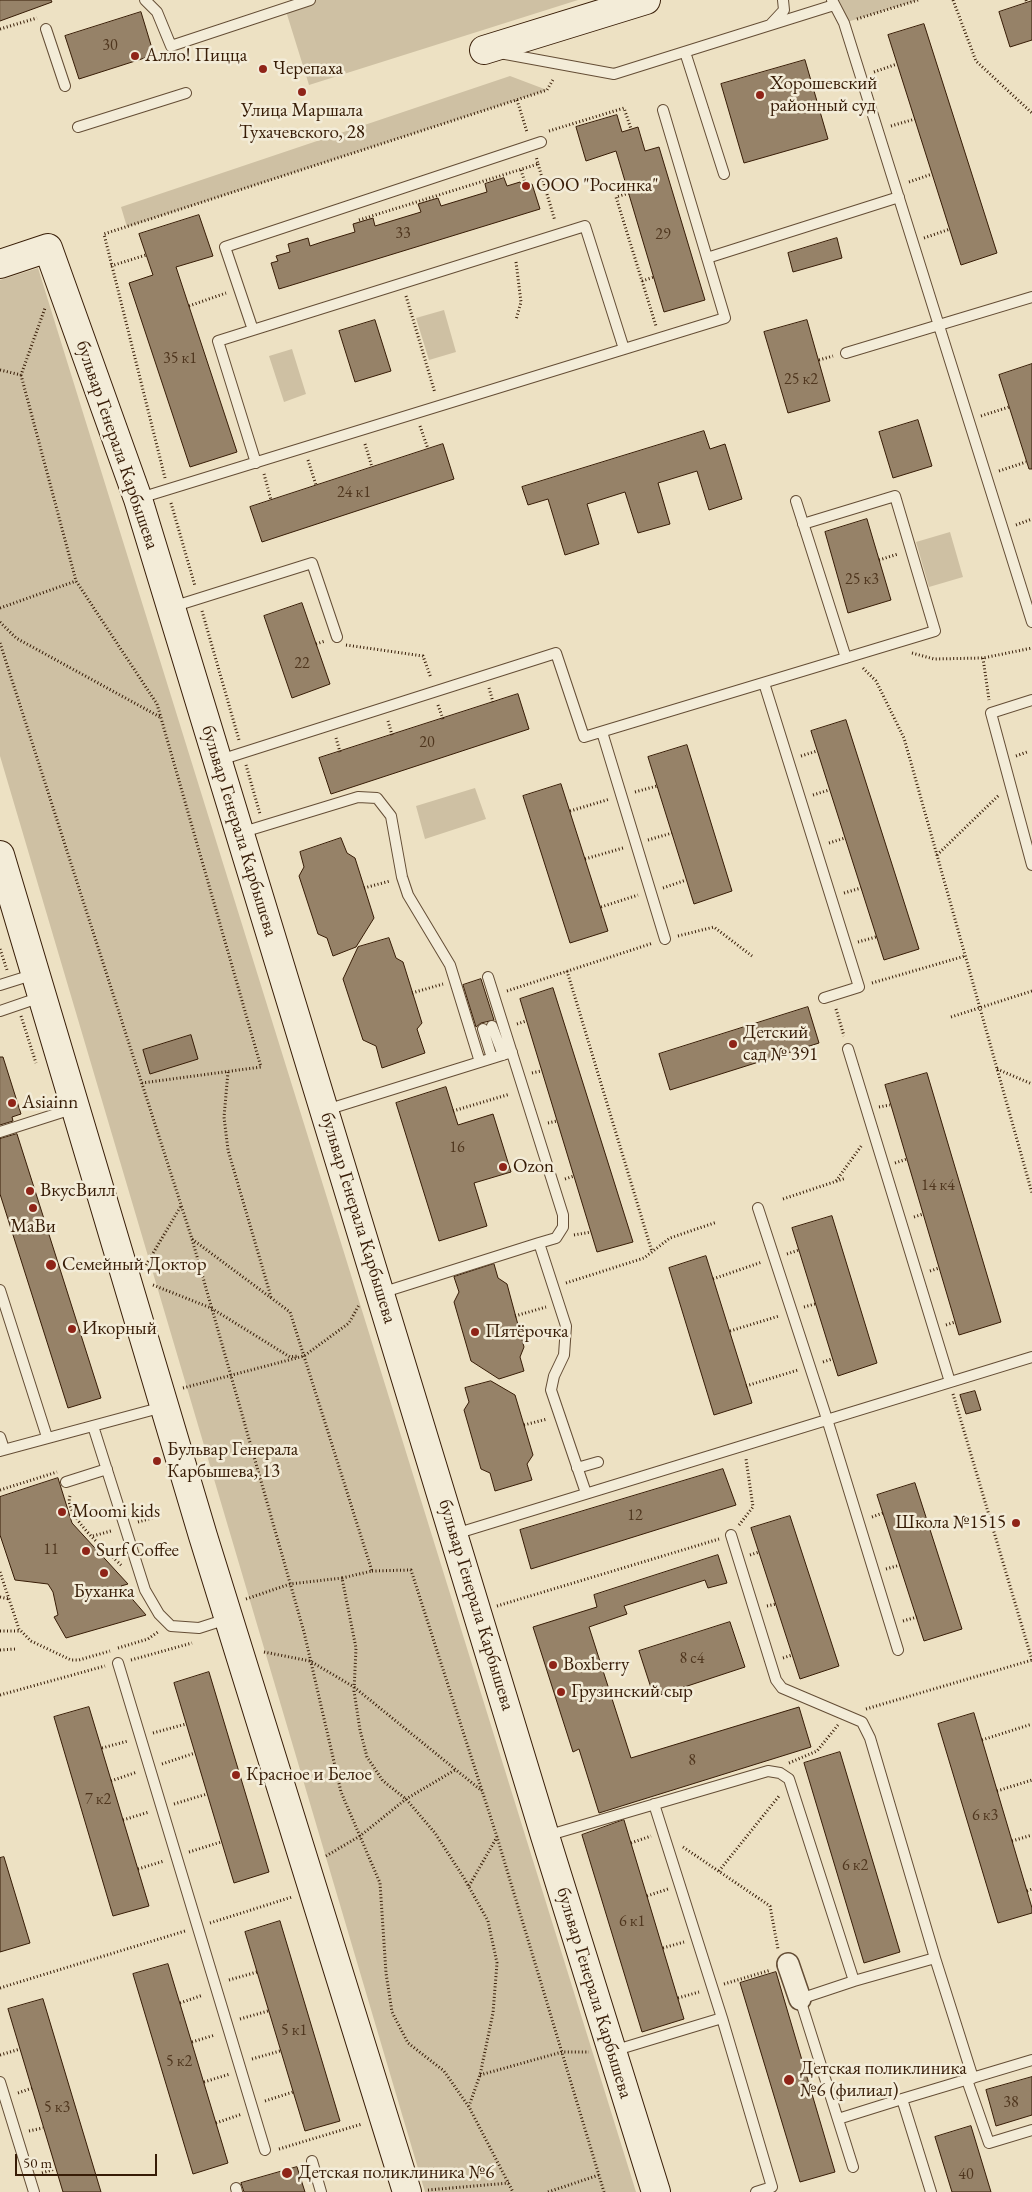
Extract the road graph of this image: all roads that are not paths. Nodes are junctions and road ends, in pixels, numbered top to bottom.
1 (145, 0) edge
2 (273, 0) edge
3 (310, 0) edge
4 (646, 0) edge
5 (783, 0) edge
6 (833, 2) edge
7 (277, 11) junction
8 (771, 25) junction
9 (46, 29) road end
10 (484, 50) joint
11 (685, 52) junction
12 (64, 86) dead end
13 (186, 93) dead end
14 (663, 110) dead end
15 (78, 127) dead end
16 (541, 142) dead end
17 (724, 174) dead end
18 (899, 197) junction
19 (707, 258) junction
20 (0, 264) edge
21 (1032, 297) edge
22 (939, 326) junction
23 (253, 330) junction
24 (624, 349) junction
25 (846, 353) dead end
26 (258, 462) junction
27 (138, 499) junction
28 (796, 501) dead end
29 (803, 524) junction
30 (171, 607) junction
31 (1032, 622) edge
32 (337, 637) road end
33 (849, 656) junction
34 (764, 683) junction
35 (1032, 700) edge
36 (602, 732) junction
37 (218, 760) junction
38 (240, 833) junction
39 (0, 855) edge
40 (1032, 865) edge
41 (665, 939) road end
42 (488, 977) dead end
43 (0, 985) edge
44 (39, 985) junction
45 (828, 997) road end
46 (0, 1011) edge
47 (487, 1028) dead end
48 (848, 1049) road end
49 (502, 1055) junction
50 (480, 1062) junction
51 (76, 1108) junction
52 (325, 1110) junction
53 (0, 1132) edge
54 (758, 1208) dead end
55 (539, 1243) junction
56 (378, 1285) junction
57 (0, 1290) edge
58 (1032, 1357) edge
59 (950, 1382) junction
60 (163, 1399) junction
61 (826, 1419) junction
62 (93, 1426) junction
63 (0, 1437) edge
64 (47, 1437) junction
65 (2, 1450) edge
66 (598, 1462) dead end
67 (578, 1468) junction
68 (107, 1469) junction
69 (66, 1482) dead end
70 (586, 1493) junction
71 (454, 1534) junction
72 (731, 1535) road end
73 (230, 1622) junction
74 (898, 1650) dead end
75 (118, 1663) road end
76 (654, 1804) junction
77 (545, 1836) junction
78 (935, 1958) junction
79 (785, 1966) road end
80 (854, 1981) junction
81 (800, 1999) junction
82 (722, 2018) junction
83 (612, 2052) junction
84 (1032, 2060) edge
85 (970, 2079) junction
86 (0, 2082) edge
87 (902, 2099) junction
88 (838, 2119) junction
89 (1032, 2130) edge
90 (265, 2150) road end
91 (312, 2161) dead end
92 (853, 2167) dead end
93 (773, 2189) edge
94 (34, 2192) edge
95 (321, 2192) edge
96 (414, 2192) edge
97 (656, 2192) edge
98 (756, 2192) edge
99 (931, 2192) edge

1 - 7 lane
2 - 7 lane
3 - 7 lane
4 - 10 street
5 - 8 lane
6 - 8 lane
6 - 18 lane
8 - 11 lane
9 - 12 lane
10 - 11 lane
11 - 17 lane
13 - 15 lane
14 - 19 lane
16 - 23 lane
18 - 19 lane
18 - 22 lane
19 - 24 lane
20 - 27 street, бульвар Генерала Карбышева
21 - 22 lane
22 - 25 lane
22 - 31 lane
23 - 24 lane
23 - 26 lane
24 - 26 lane
26 - 27 lane
27 - 30 street, бульвар Генерала Карбышева
28 - 29 lane
29 - 33 lane
29 - 33 lane
30 - 32 lane
30 - 37 street, бульвар Генерала Карбышева
33 - 34 lane
34 - 36 lane
34 - 45 lane
35 - 40 lane
36 - 37 lane
36 - 41 lane
37 - 38 street, бульвар Генерала Карбышева
38 - 50 lane
38 - 52 street, бульвар Генерала Карбышева
39 - 44 street
42 - 49 lane
43 - 44 lane
44 - 46 lane
44 - 51 street
47 - 49 lane
48 - 59 lane
49 - 50 lane
49 - 55 lane
50 - 52 lane
51 - 53 lane
51 - 60 street
52 - 56 street, бульвар Генерала Карбышева
54 - 61 lane
55 - 56 lane
55 - 67 lane
56 - 71 street, бульвар Генерала Карбышева
57 - 64 lane
58 - 59 lane
59 - 61 lane
60 - 62 lane
60 - 73 street
61 - 70 lane
61 - 74 lane
62 - 64 lane
62 - 68 lane
63 - 65 lane
64 - 65 lane
66 - 67 lane
67 - 70 lane
68 - 69 lane
68 - 73 lane
70 - 71 lane
71 - 77 street, бульвар Генерала Карбышева
72 - 78 lane
73 - 96 street
75 - 90 lane
76 - 77 lane
76 - 80 lane
76 - 82 lane
77 - 83 street, бульвар Генерала Карбышева
78 - 80 lane
78 - 85 lane
79 - 81 street
80 - 81 lane
81 - 88 lane
82 - 83 lane
82 - 93 lane
83 - 97 street, бульвар Генерала Карбышева
84 - 85 lane
85 - 87 lane
85 - 89 lane
86 - 94 lane
87 - 88 lane
87 - 99 lane
88 - 92 lane
91 - 95 lane
93 - 98 lane

